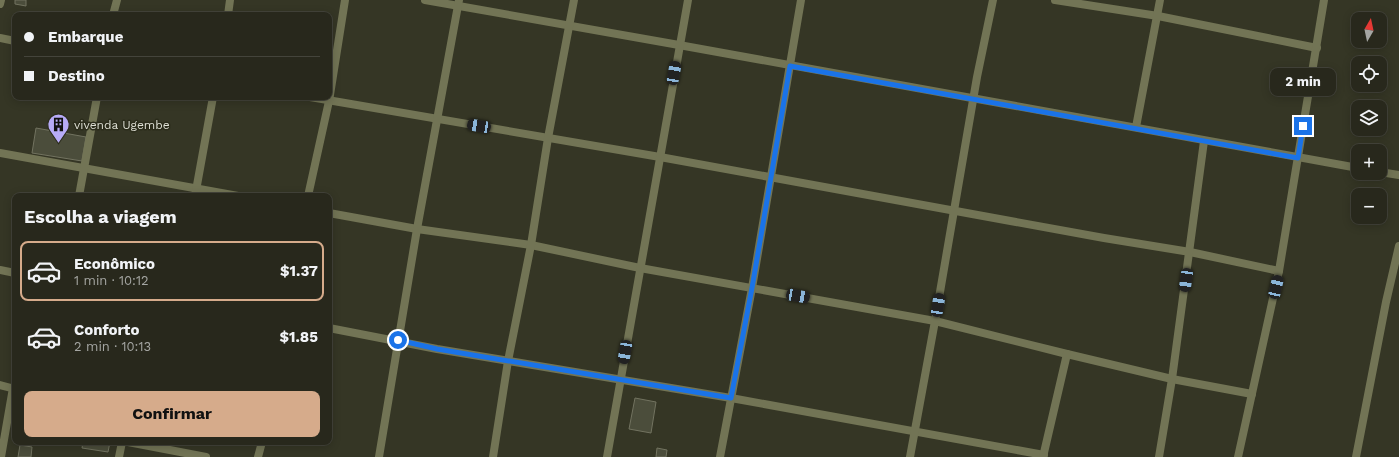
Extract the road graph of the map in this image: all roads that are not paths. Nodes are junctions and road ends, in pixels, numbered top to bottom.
1 (1, 0) edge
2 (117, 0) edge
3 (230, 0) edge
4 (345, 0) edge
5 (425, 0) edge
6 (574, 0) edge
7 (688, 0) edge
8 (801, 0) edge
9 (993, 0) edge
10 (1055, 0) edge
11 (1160, 0) edge
12 (1324, 0) edge
13 (458, 3) edge
14 (0, 4) edge
15 (115, 12) edge
16 (228, 12) edge
17 (1158, 16) junction
18 (569, 26) junction
19 (0, 38) edge
20 (12, 40) edge
21 (679, 45) junction
22 (1316, 48) junction
23 (790, 66) junction
24 (332, 82) edge
25 (974, 98) junction
26 (96, 100) edge
27 (212, 100) edge
28 (324, 100) edge
29 (329, 101) junction
30 (437, 119) junction
31 (1136, 127) junction
32 (548, 138) junction
33 (1204, 140) junction
34 (0, 153) edge
35 (660, 157) junction
36 (1298, 158) junction
37 (1351, 167) edge
38 (84, 168) junction
39 (1387, 173) edge
40 (1399, 175) edge
41 (771, 177) junction
42 (196, 192) edge
43 (80, 193) edge
44 (206, 193) edge
45 (309, 193) edge
46 (954, 211) junction
47 (332, 214) edge
48 (417, 229) junction
49 (531, 245) junction
50 (1399, 246) edge
51 (1190, 252) junction
52 (640, 268) junction
53 (0, 270) edge
54 (1279, 271) junction
55 (12, 272) edge
56 (752, 288) junction
57 (935, 321) junction
58 (332, 329) edge
59 (398, 340) junction
60 (1067, 354) junction
61 (508, 361) junction
62 (1172, 379) junction
63 (620, 380) junction
64 (0, 385) edge
65 (12, 388) edge
66 (1252, 394) junction
67 (731, 398) junction
68 (12, 399) edge
69 (914, 431) junction
70 (121, 445) edge
71 (144, 445) edge
72 (261, 445) edge
73 (1043, 456) edge
74 (1, 457) edge
75 (119, 457) edge
76 (206, 457) edge
77 (258, 457) edge
78 (379, 457) edge
79 (493, 457) edge
80 (607, 457) edge
81 (720, 457) edge
82 (910, 457) edge
83 (1159, 457) edge
84 (1238, 457) edge
85 (1356, 457) edge

1 - 14 street
2 - 15 street
3 - 16 street
4 - 24 street
5 - 13 street
6 - 18 street
7 - 21 street
8 - 23 street
9 - 25 street
10 - 17 street
11 - 17 street
12 - 22 street
13 - 18 street
13 - 30 street
17 - 22 street
17 - 31 street
18 - 21 street
18 - 32 street
19 - 20 street
21 - 23 street
21 - 35 street
22 - 36 street
23 - 25 street
23 - 41 street
25 - 31 street
25 - 46 street
26 - 38 street
27 - 42 street
28 - 29 street
29 - 30 street
29 - 45 street
30 - 32 street
30 - 48 street
31 - 33 street
32 - 35 street
32 - 49 street
33 - 36 street
33 - 51 street
34 - 38 street
35 - 41 street
35 - 52 street
36 - 37 street
36 - 54 street
38 - 42 street
38 - 43 street
39 - 40 street
41 - 46 street
41 - 56 street
42 - 44 street
46 - 51 street
46 - 57 street
47 - 48 street
48 - 49 street
48 - 59 street
49 - 52 street
49 - 61 street
50 - 85 street
51 - 54 street
51 - 62 street
52 - 56 street
52 - 63 street
53 - 55 street
54 - 66 street
56 - 57 street
56 - 67 street
57 - 60 street
57 - 69 street
58 - 59 street
59 - 61 street
59 - 78 street
60 - 62 street
60 - 73 street
61 - 63 street
61 - 79 street
62 - 66 street
62 - 83 street
63 - 67 street
63 - 80 street
64 - 65 street
66 - 84 street
67 - 69 street
67 - 81 street
68 - 74 street
69 - 73 street
69 - 82 street
70 - 75 street
71 - 76 street
72 - 77 street

